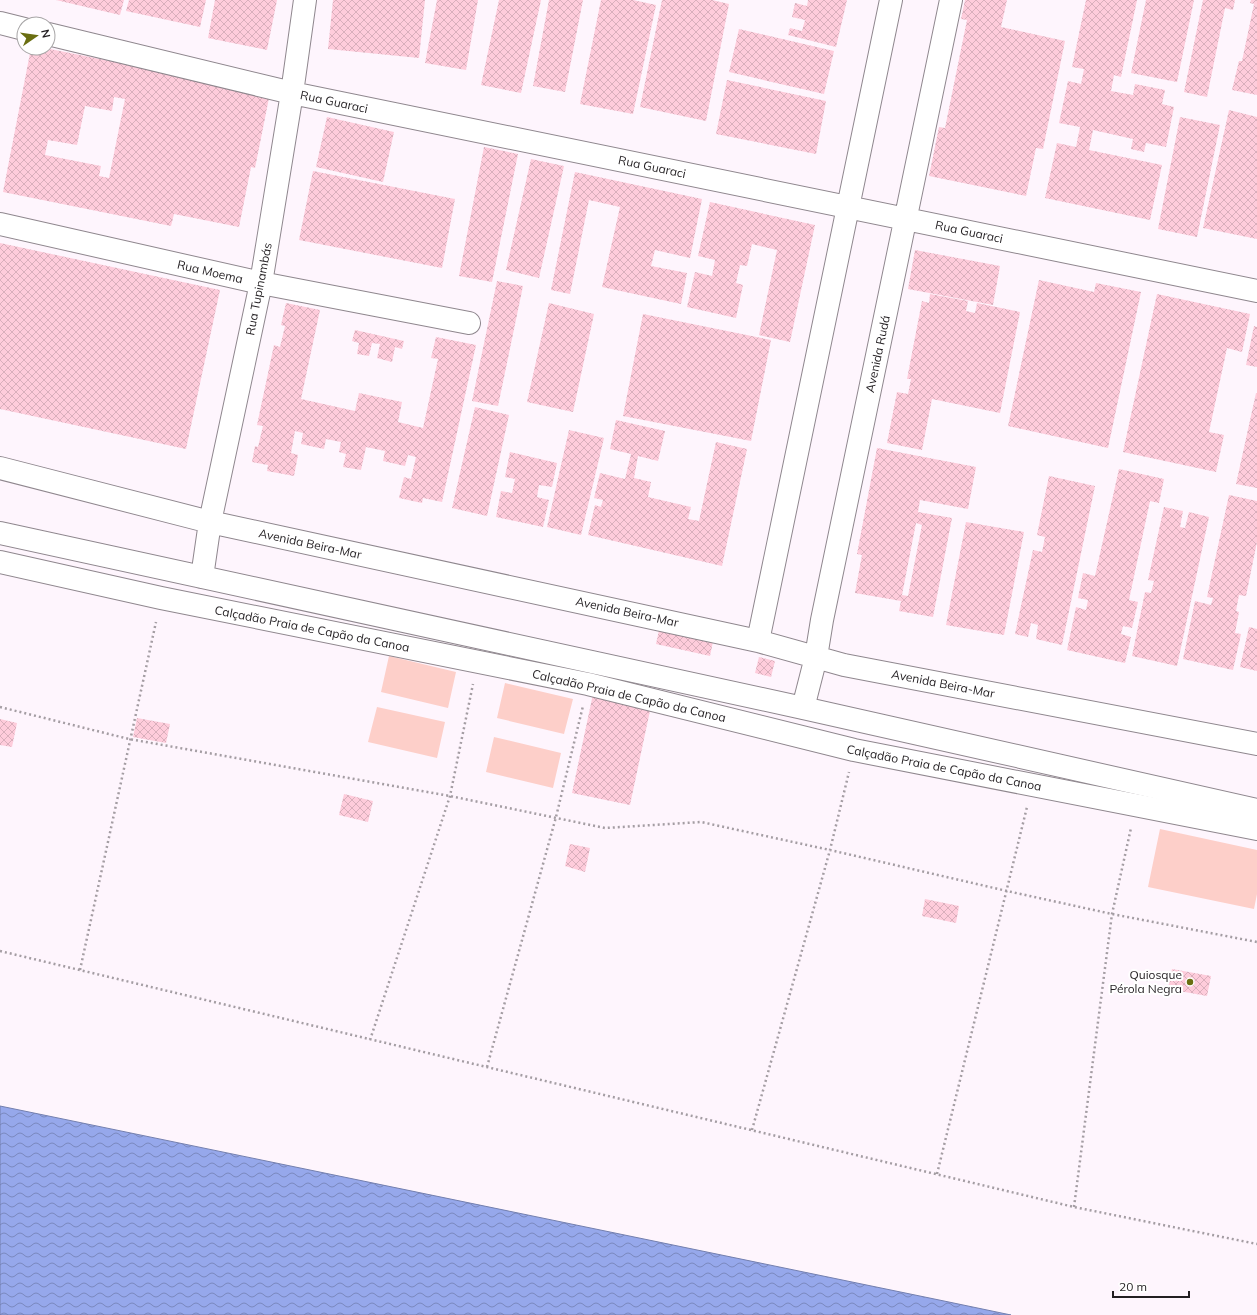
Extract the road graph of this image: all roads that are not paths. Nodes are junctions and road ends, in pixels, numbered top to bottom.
1 (305, 0) edge
2 (891, 0) edge
3 (952, 0) edge
4 (0, 23) edge
5 (16, 27) edge
6 (56, 36) edge
7 (292, 93) junction
8 (849, 207) junction
9 (906, 219) junction
10 (0, 224) edge
11 (261, 283) junction
12 (1257, 291) edge
13 (469, 323) dead end
14 (0, 468) edge
15 (210, 522) junction
16 (0, 533) edge
17 (0, 562) edge
18 (202, 577) junction
19 (758, 640) junction
20 (816, 657) junction
21 (803, 708) junction
22 (1257, 744) edge
23 (1257, 810) edge
24 (1257, 829) edge

1 - 7 main road, Rua Tupinambás
2 - 8 main road
3 - 9 main road, Avenida Rudá
4 - 5 main road
6 - 7 main road, Rua Guaraci
7 - 8 main road, Rua Guaraci
7 - 11 main road, Rua Tupinambás
8 - 9 main road, Rua Guaraci
8 - 19 main road
9 - 12 main road, Rua Guaraci
9 - 20 main road, Avenida Rudá
10 - 11 main road, Rua Moema
11 - 13 main road, Rua Moema
11 - 15 main road, Rua Tupinambás
14 - 15 main road, Avenida Beira-Mar
15 - 18 main road, Rua Tupinambás
15 - 19 main road, Avenida Beira-Mar
16 - 18 main road
17 - 24 main road, Calçadão Praia de Capão da Canoa
18 - 21 main road
19 - 20 main road, Avenida Beira-Mar
20 - 21 main road, Avenida Rudá
20 - 22 main road, Avenida Beira-Mar
21 - 23 main road

